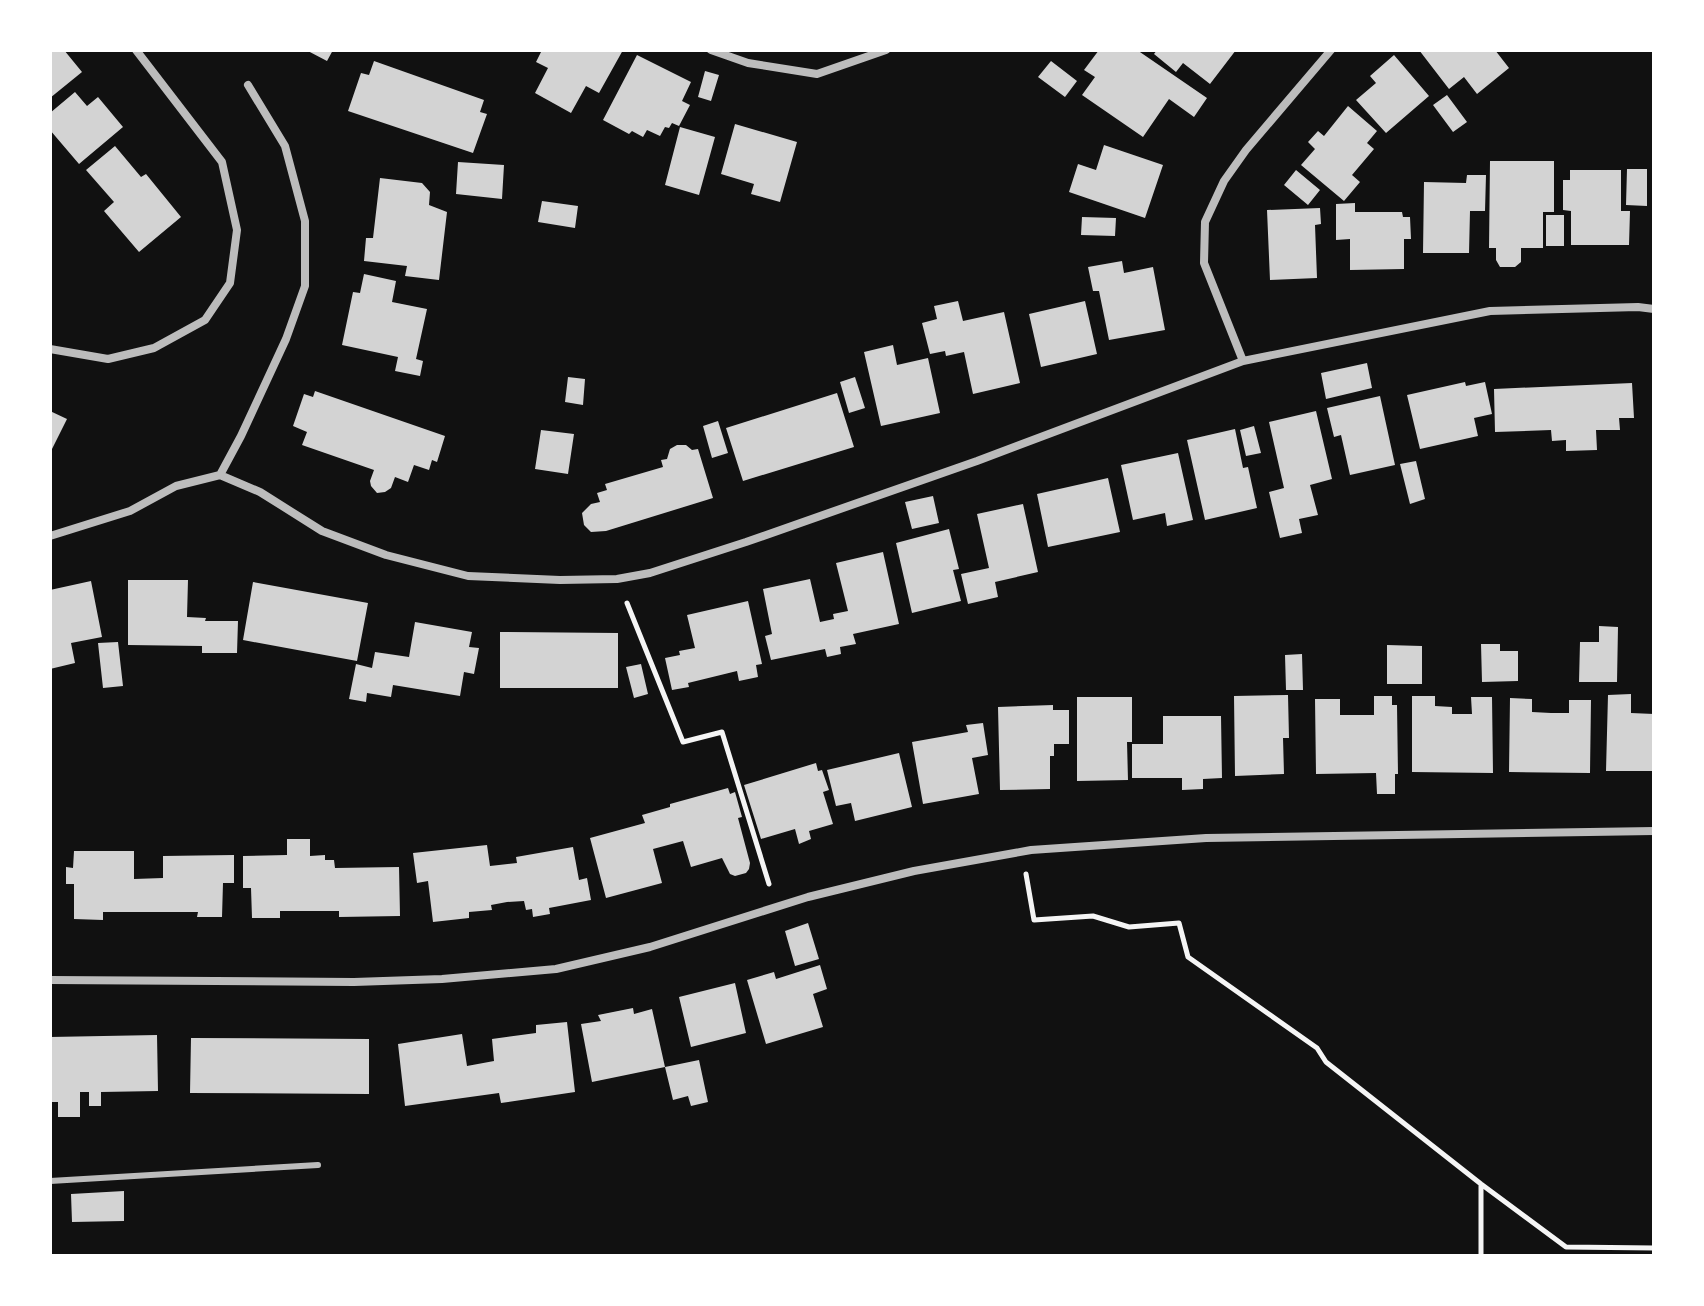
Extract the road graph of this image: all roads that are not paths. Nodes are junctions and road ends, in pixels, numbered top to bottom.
1 (136, 50) edge
2 (711, 50) edge
3 (886, 50) edge
4 (1331, 50) edge
5 (248, 85) dead end
6 (1654, 309) edge
7 (50, 349) edge
8 (1243, 361) junction
9 (220, 475) junction
10 (50, 536) edge
11 (1654, 831) edge
12 (50, 980) edge
13 (318, 1165) dead end
14 (50, 1181) edge

1 - 7 street
2 - 3 street
4 - 8 street
5 - 9 street
6 - 8 street
8 - 9 street
9 - 10 street
11 - 12 street
13 - 14 lane

